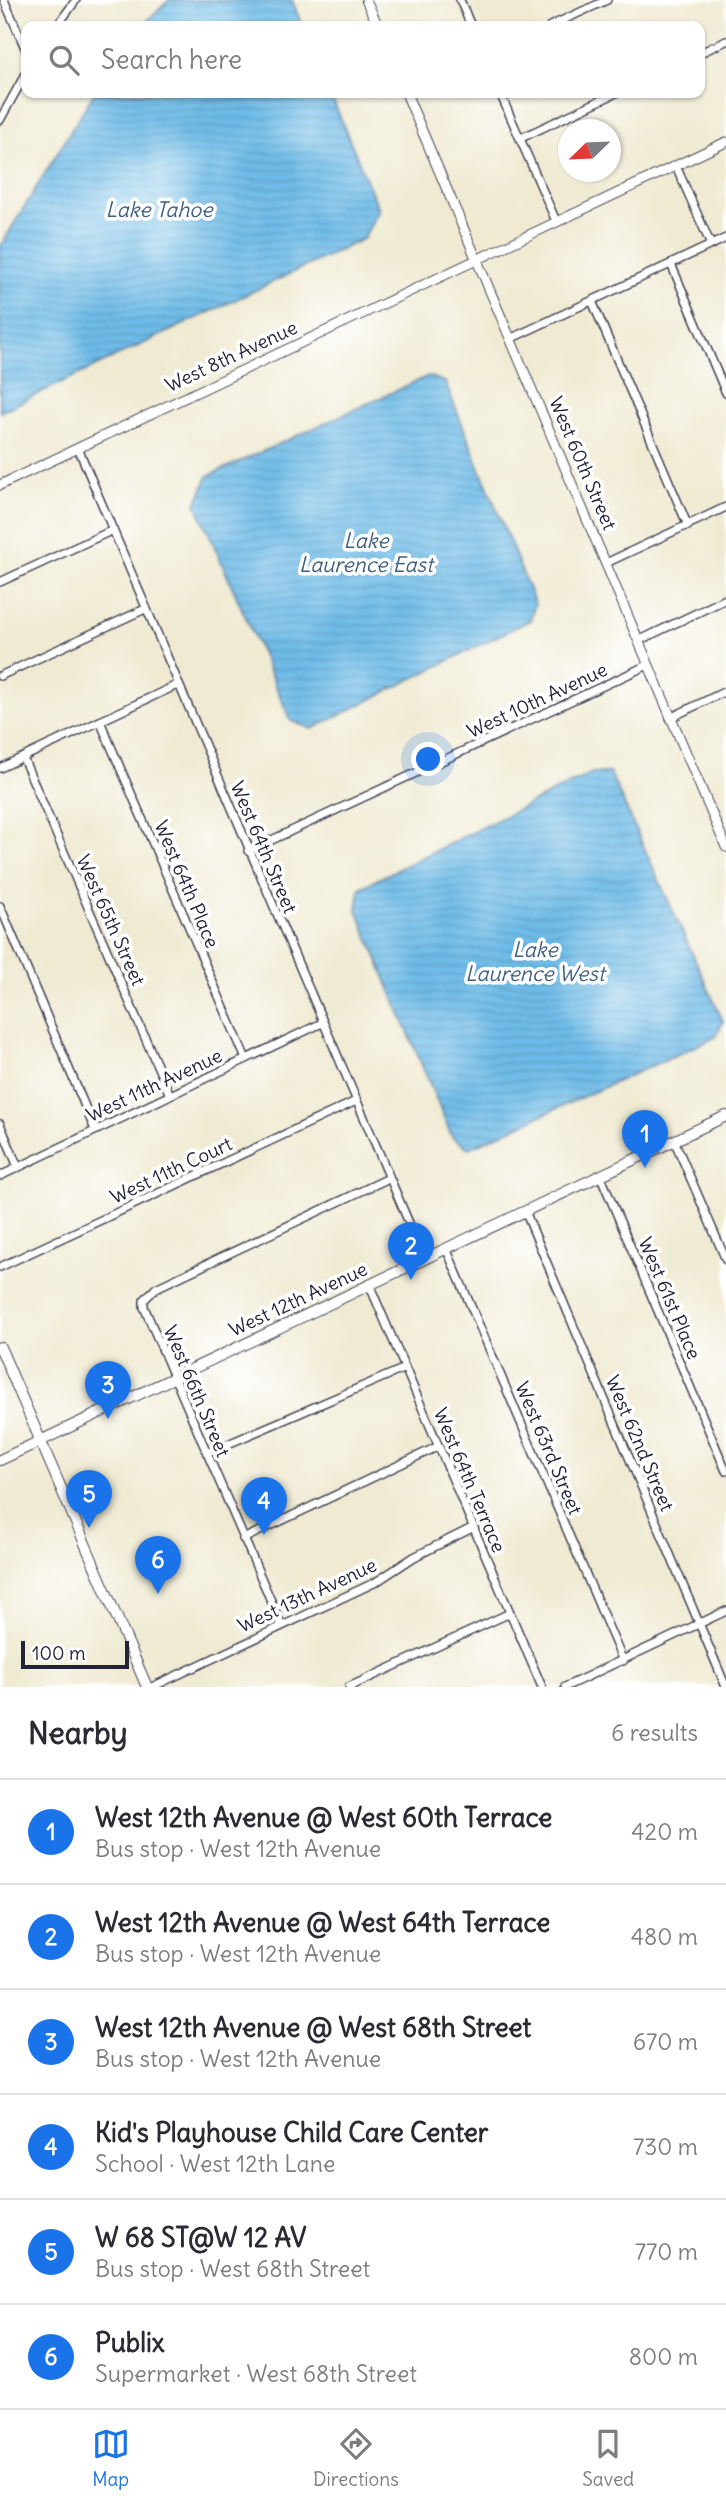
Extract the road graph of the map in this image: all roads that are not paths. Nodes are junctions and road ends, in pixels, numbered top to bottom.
1 (4, 0) edge
2 (76, 0) edge
3 (366, 0) edge
4 (460, 0) edge
5 (607, 0) edge
6 (61, 21) edge
7 (375, 21) edge
8 (469, 21) edge
9 (561, 21) edge
10 (21, 39) edge
11 (726, 41) edge
12 (705, 51) edge
13 (21, 82) edge
14 (408, 98) edge
15 (502, 98) edge
16 (605, 98) edge
17 (0, 120) edge
18 (521, 138) junction
19 (726, 142) edge
20 (676, 166) junction
21 (556, 221) junction
22 (726, 238) edge
23 (711, 245) junction
24 (477, 259) junction
25 (671, 264) junction
26 (592, 301) junction
27 (512, 338) junction
28 (726, 393) edge
29 (78, 448) junction
30 (0, 485) edge
31 (726, 507) edge
32 (688, 526) junction
33 (113, 530) junction
34 (606, 563) junction
35 (0, 582) edge
36 (726, 599) edge
37 (145, 609) junction
38 (638, 642) junction
39 (648, 665) junction
40 (0, 676) edge
41 (177, 685) junction
42 (726, 691) edge
43 (670, 718) junction
44 (100, 721) junction
45 (23, 758) junction
46 (0, 768) edge
47 (726, 847) edge
48 (248, 851) junction
49 (0, 906) edge
50 (322, 1023) junction
51 (246, 1059) junction
52 (170, 1095) junction
53 (356, 1101) junction
54 (726, 1116) edge
55 (0, 1124) edge
56 (95, 1130) junction
57 (674, 1140) junction
58 (18, 1167) junction
59 (0, 1176) edge
60 (601, 1177) junction
61 (389, 1178) junction
62 (525, 1211) junction
63 (446, 1248) junction
64 (424, 1258) junction
65 (726, 1260) edge
66 (0, 1267) edge
67 (369, 1284) junction
68 (0, 1347) edge
69 (405, 1368) junction
70 (174, 1377) junction
71 (41, 1440) junction
72 (439, 1447) junction
73 (207, 1453) junction
74 (1, 1457) edge
75 (726, 1471) edge
76 (474, 1527) junction
77 (243, 1539) junction
78 (726, 1611) edge
79 (510, 1613) junction
80 (699, 1623) junction
81 (281, 1625) junction
82 (623, 1661) junction
83 (149, 1687) edge
84 (349, 1687) edge
85 (542, 1687) edge
86 (565, 1687) edge
87 (726, 1687) edge

1 - 10 street
2 - 6 street
3 - 7 street
4 - 8 street
5 - 9 street
11 - 12 street
13 - 17 street
14 - 24 street, West 60th Street
15 - 18 street
16 - 18 street
18 - 21 street
19 - 20 street, West 8th Avenue
20 - 21 street, West 8th Avenue
20 - 23 street
21 - 24 street, West 8th Avenue
22 - 23 street
23 - 25 street
24 - 27 street, West 60th Street
24 - 29 street, West 8th Avenue
25 - 26 street
25 - 28 street
26 - 27 street
26 - 32 street
27 - 34 street, West 60th Street
29 - 30 street, West 8th Avenue
29 - 33 street, West 64th Street
31 - 32 street
32 - 34 street
33 - 35 street
33 - 37 street, West 64th Street
34 - 38 street, West 60th Street
36 - 38 street
37 - 40 street
37 - 41 street, West 64th Street
38 - 39 street, West 60th Street
39 - 43 street, West 60th Street
39 - 48 street, West 10th Avenue
41 - 44 street
41 - 48 street, West 64th Street
42 - 43 street
43 - 47 street, West 60th Street
44 - 45 street
44 - 51 street, West 64th Place
45 - 46 street
45 - 52 street, West 65th Street
48 - 50 street, West 64th Street
49 - 56 street
50 - 51 street, West 11th Avenue
50 - 53 street, West 64th Street
51 - 52 street, West 11th Avenue
52 - 56 street, West 11th Avenue
53 - 61 street, West 64th Street
53 - 66 street, West 11th Court
54 - 57 main road, West 12th Avenue
55 - 58 street
56 - 58 street, West 11th Avenue
57 - 60 main road, West 12th Avenue
57 - 65 street
58 - 59 street, West 11th Avenue
60 - 62 main road, West 12th Avenue
60 - 75 street, West 61st Place
61 - 64 street, West 64th Street
61 - 70 street, West 66th Street
62 - 63 main road, West 12th Avenue
62 - 80 street, West 62nd Street
63 - 64 main road, West 12th Avenue
63 - 82 street, West 63rd Street
64 - 67 main road, West 12th Avenue
67 - 69 street, West 64th Terrace
67 - 70 main road, West 12th Avenue
68 - 71 main road
69 - 72 street, West 64th Terrace
69 - 73 street
70 - 71 main road, West 12th Avenue
70 - 73 street, West 66th Street
71 - 74 main road, West 12th Avenue
71 - 83 main road
72 - 76 street, West 64th Terrace
72 - 77 street
73 - 77 street, West 66th Street
76 - 79 street, West 64th Terrace
76 - 81 street, West 13th Avenue
77 - 81 street, West 66th Street
78 - 80 street
79 - 84 street
79 - 85 street, West 64th Terrace
80 - 82 street
80 - 87 street, West 62nd Street
81 - 83 street, West 13th Avenue
82 - 86 street

